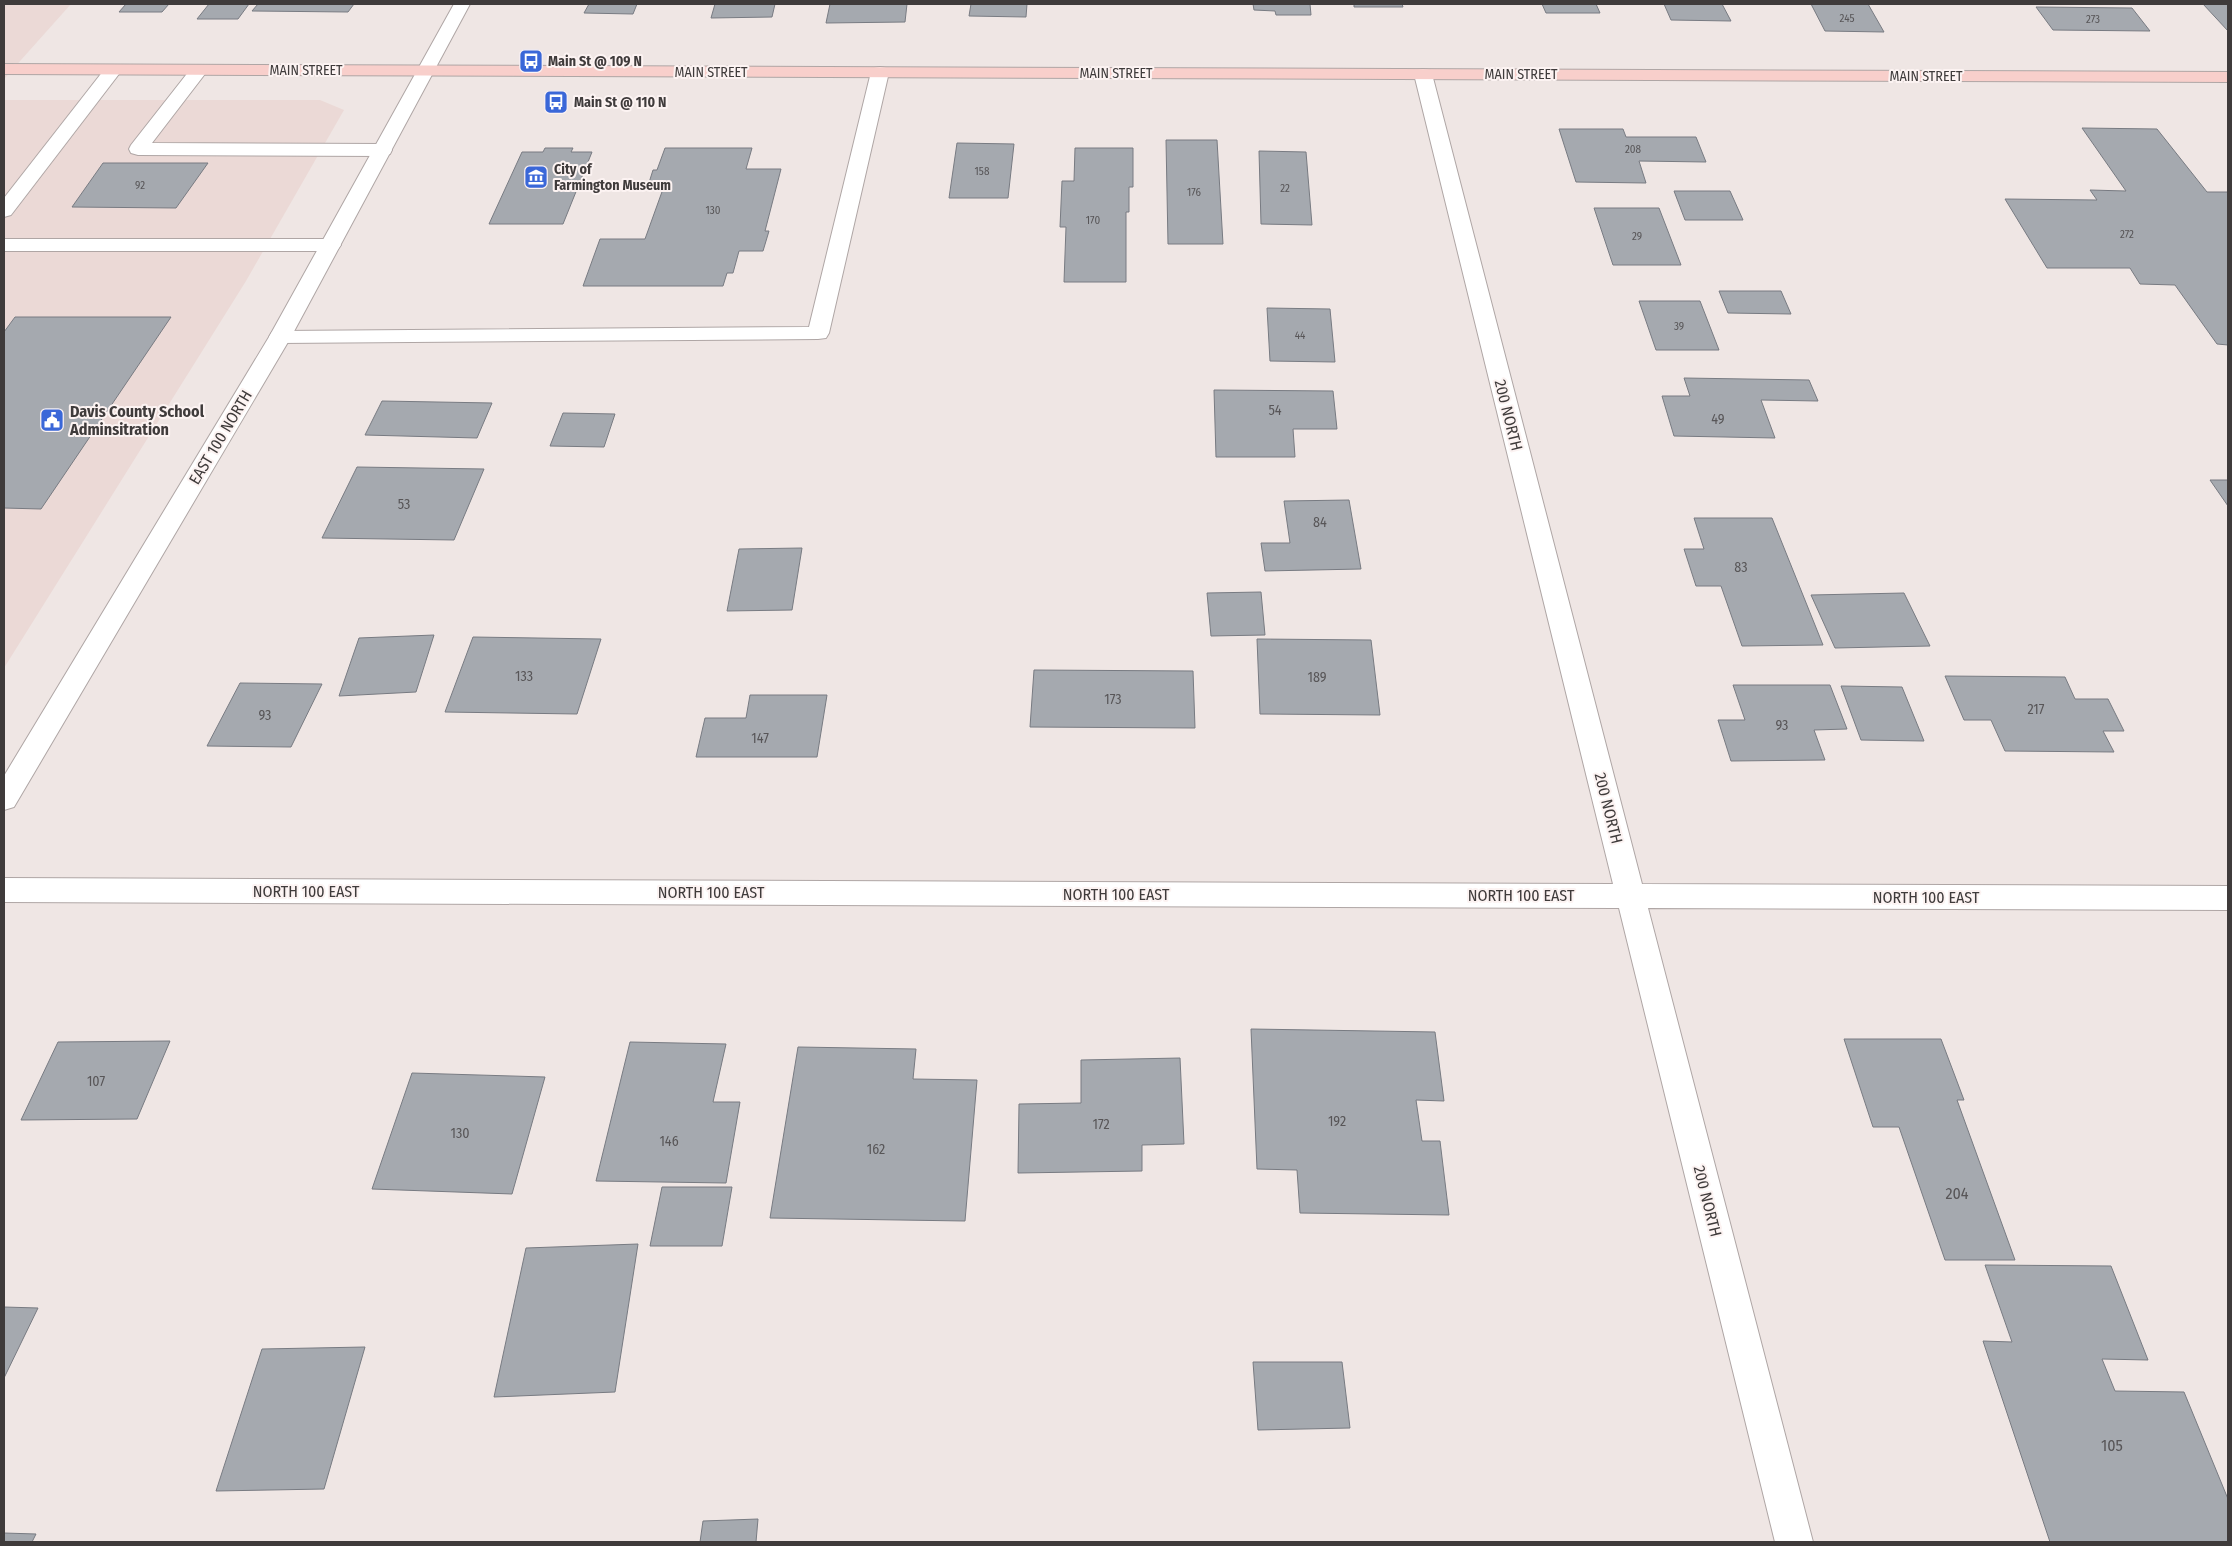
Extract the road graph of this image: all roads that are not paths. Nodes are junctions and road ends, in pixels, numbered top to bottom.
1 (462, 4) edge
2 (4, 70) edge
3 (113, 70) junction
4 (199, 70) junction
5 (426, 71) junction
6 (880, 72) junction
7 (1423, 74) junction
8 (2228, 77) edge
9 (382, 150) junction
10 (4, 211) edge
11 (4, 245) edge
12 (331, 245) junction
13 (280, 337) junction
14 (4, 798) edge
15 (4, 890) edge
16 (1631, 896) junction
17 (2228, 898) edge
18 (1794, 1542) edge

1 - 5 street, EAST 100 NORTH
2 - 3 main road, MAIN STREET
3 - 4 main road, MAIN STREET
3 - 10 street
4 - 5 main road, MAIN STREET
4 - 9 street
5 - 6 main road, MAIN STREET
5 - 9 street, EAST 100 NORTH
6 - 7 main road, MAIN STREET
6 - 13 street
7 - 8 main road, MAIN STREET
7 - 16 street, 200 NORTH
9 - 12 street, EAST 100 NORTH
11 - 12 street
12 - 13 street, EAST 100 NORTH
13 - 14 street, EAST 100 NORTH
15 - 16 street, NORTH 100 EAST
16 - 17 street, NORTH 100 EAST
16 - 18 street, 200 NORTH

